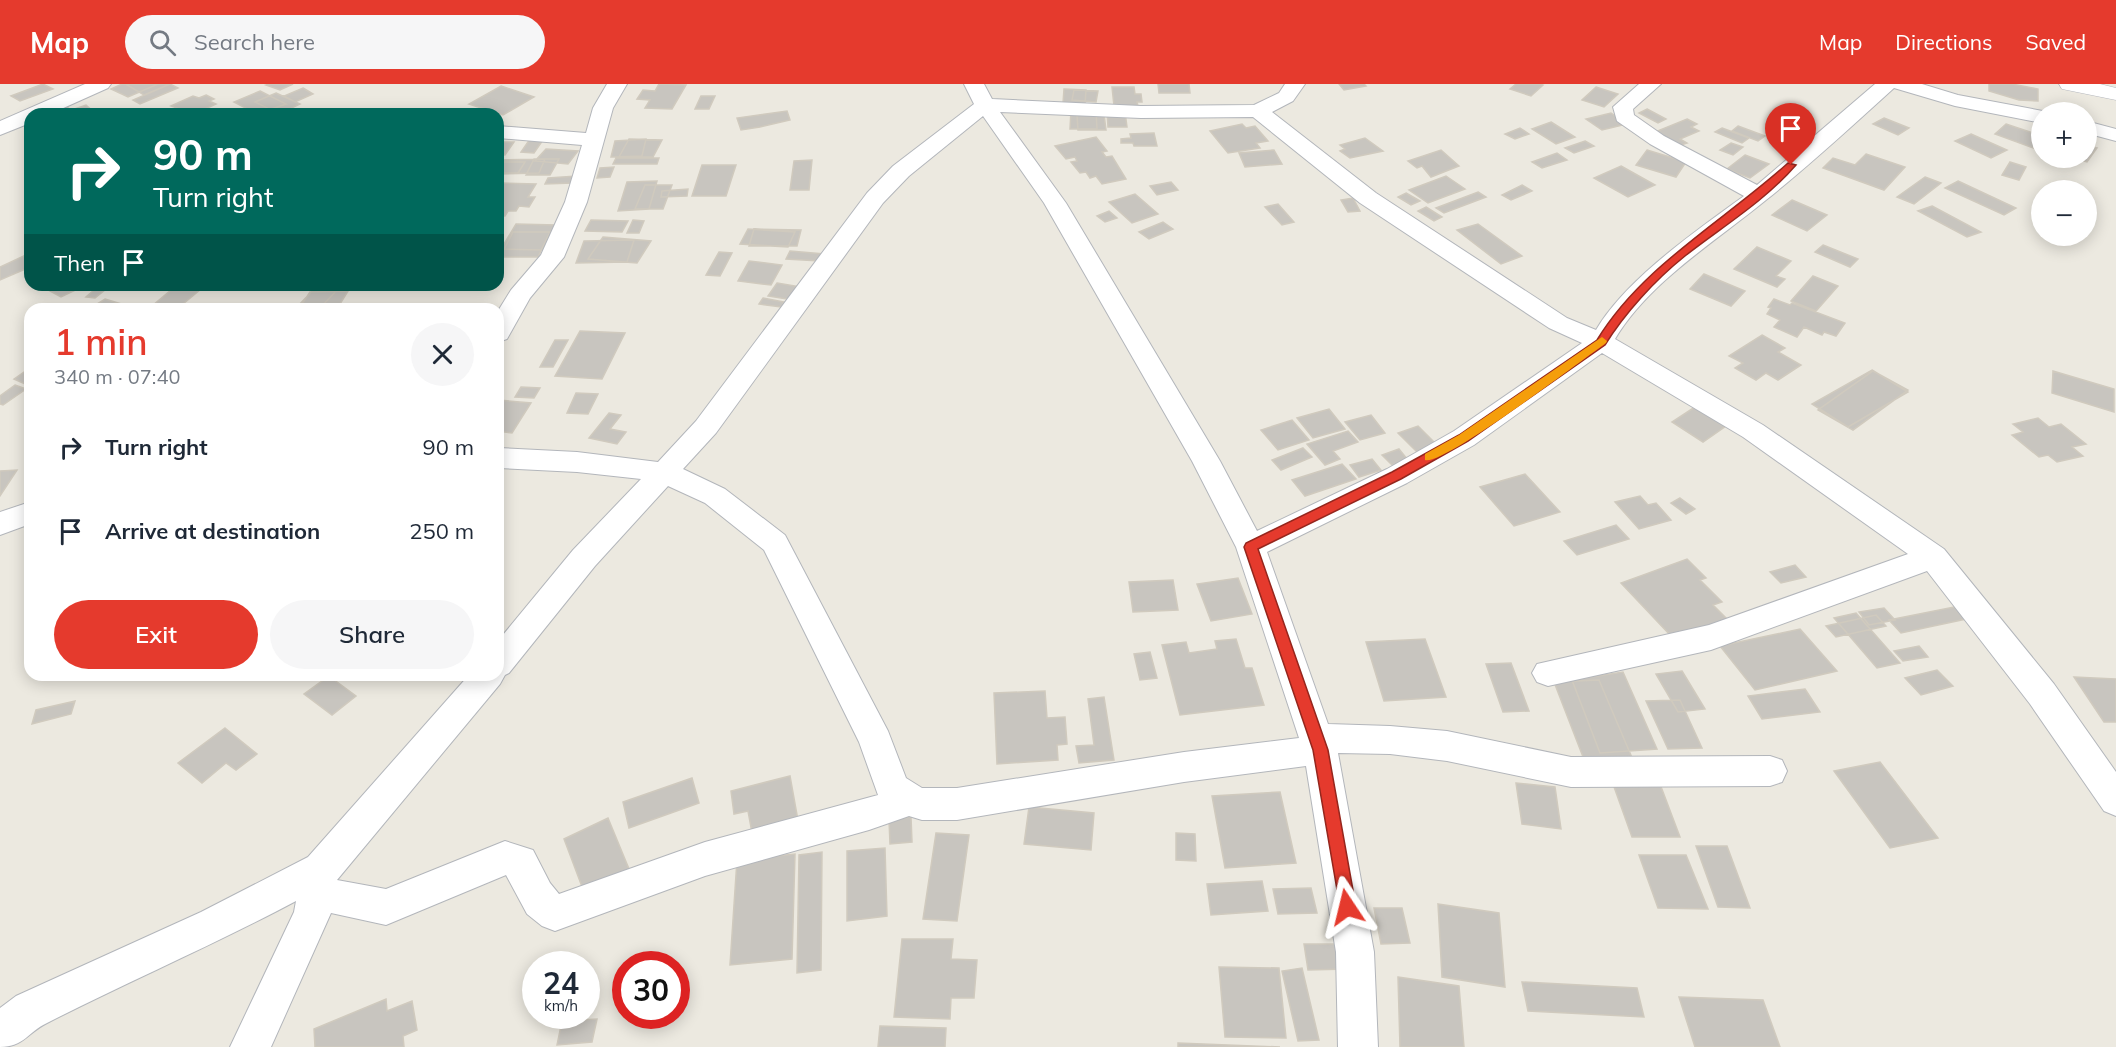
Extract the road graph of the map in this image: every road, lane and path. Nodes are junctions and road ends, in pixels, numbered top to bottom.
1 (101, 84) edge
2 (617, 84) edge
3 (1295, 84) edge
4 (1652, 84) edge
5 (1887, 84) edge
6 (1901, 84) edge
7 (2070, 84) edge
8 (979, 94) edge
9 (2116, 94) edge
10 (48, 108) edge
11 (1257, 111) junction
12 (2031, 115) edge
13 (24, 118) edge
14 (0, 129) edge
15 (2097, 131) edge
16 (504, 133) edge
17 (2116, 135) edge
18 (592, 140) junction
19 (1759, 195) junction
20 (504, 323) edge
21 (1601, 342) junction
22 (504, 458) edge
23 (663, 472) junction
24 (24, 514) edge
25 (0, 524) edge
26 (1251, 547) junction
27 (1933, 557) junction
28 (504, 657) edge
29 (1548, 673) dead end
30 (484, 681) edge
31 (1318, 744) junction
32 (1770, 771) dead end
33 (909, 800) junction
34 (2116, 800) edge
35 (319, 880) junction
36 (0, 1033) edge
37 (250, 1047) edge
38 (1358, 1047) edge

1 - 10 street
2 - 18 street
3 - 11 street
4 - 19 street
5 - 19 street
6 - 12 street
7 - 9 street
8 - 11 street
8 - 23 street
8 - 26 street
11 - 21 street
13 - 14 street
15 - 17 street
16 - 18 street
18 - 20 street
19 - 21 street
21 - 26 street
21 - 27 street
22 - 23 street
23 - 28 street
23 - 33 street
24 - 25 street
26 - 31 street
27 - 29 street
27 - 34 street
30 - 35 street
31 - 32 street
31 - 33 street
31 - 38 street
33 - 35 street
35 - 36 street
35 - 37 street

